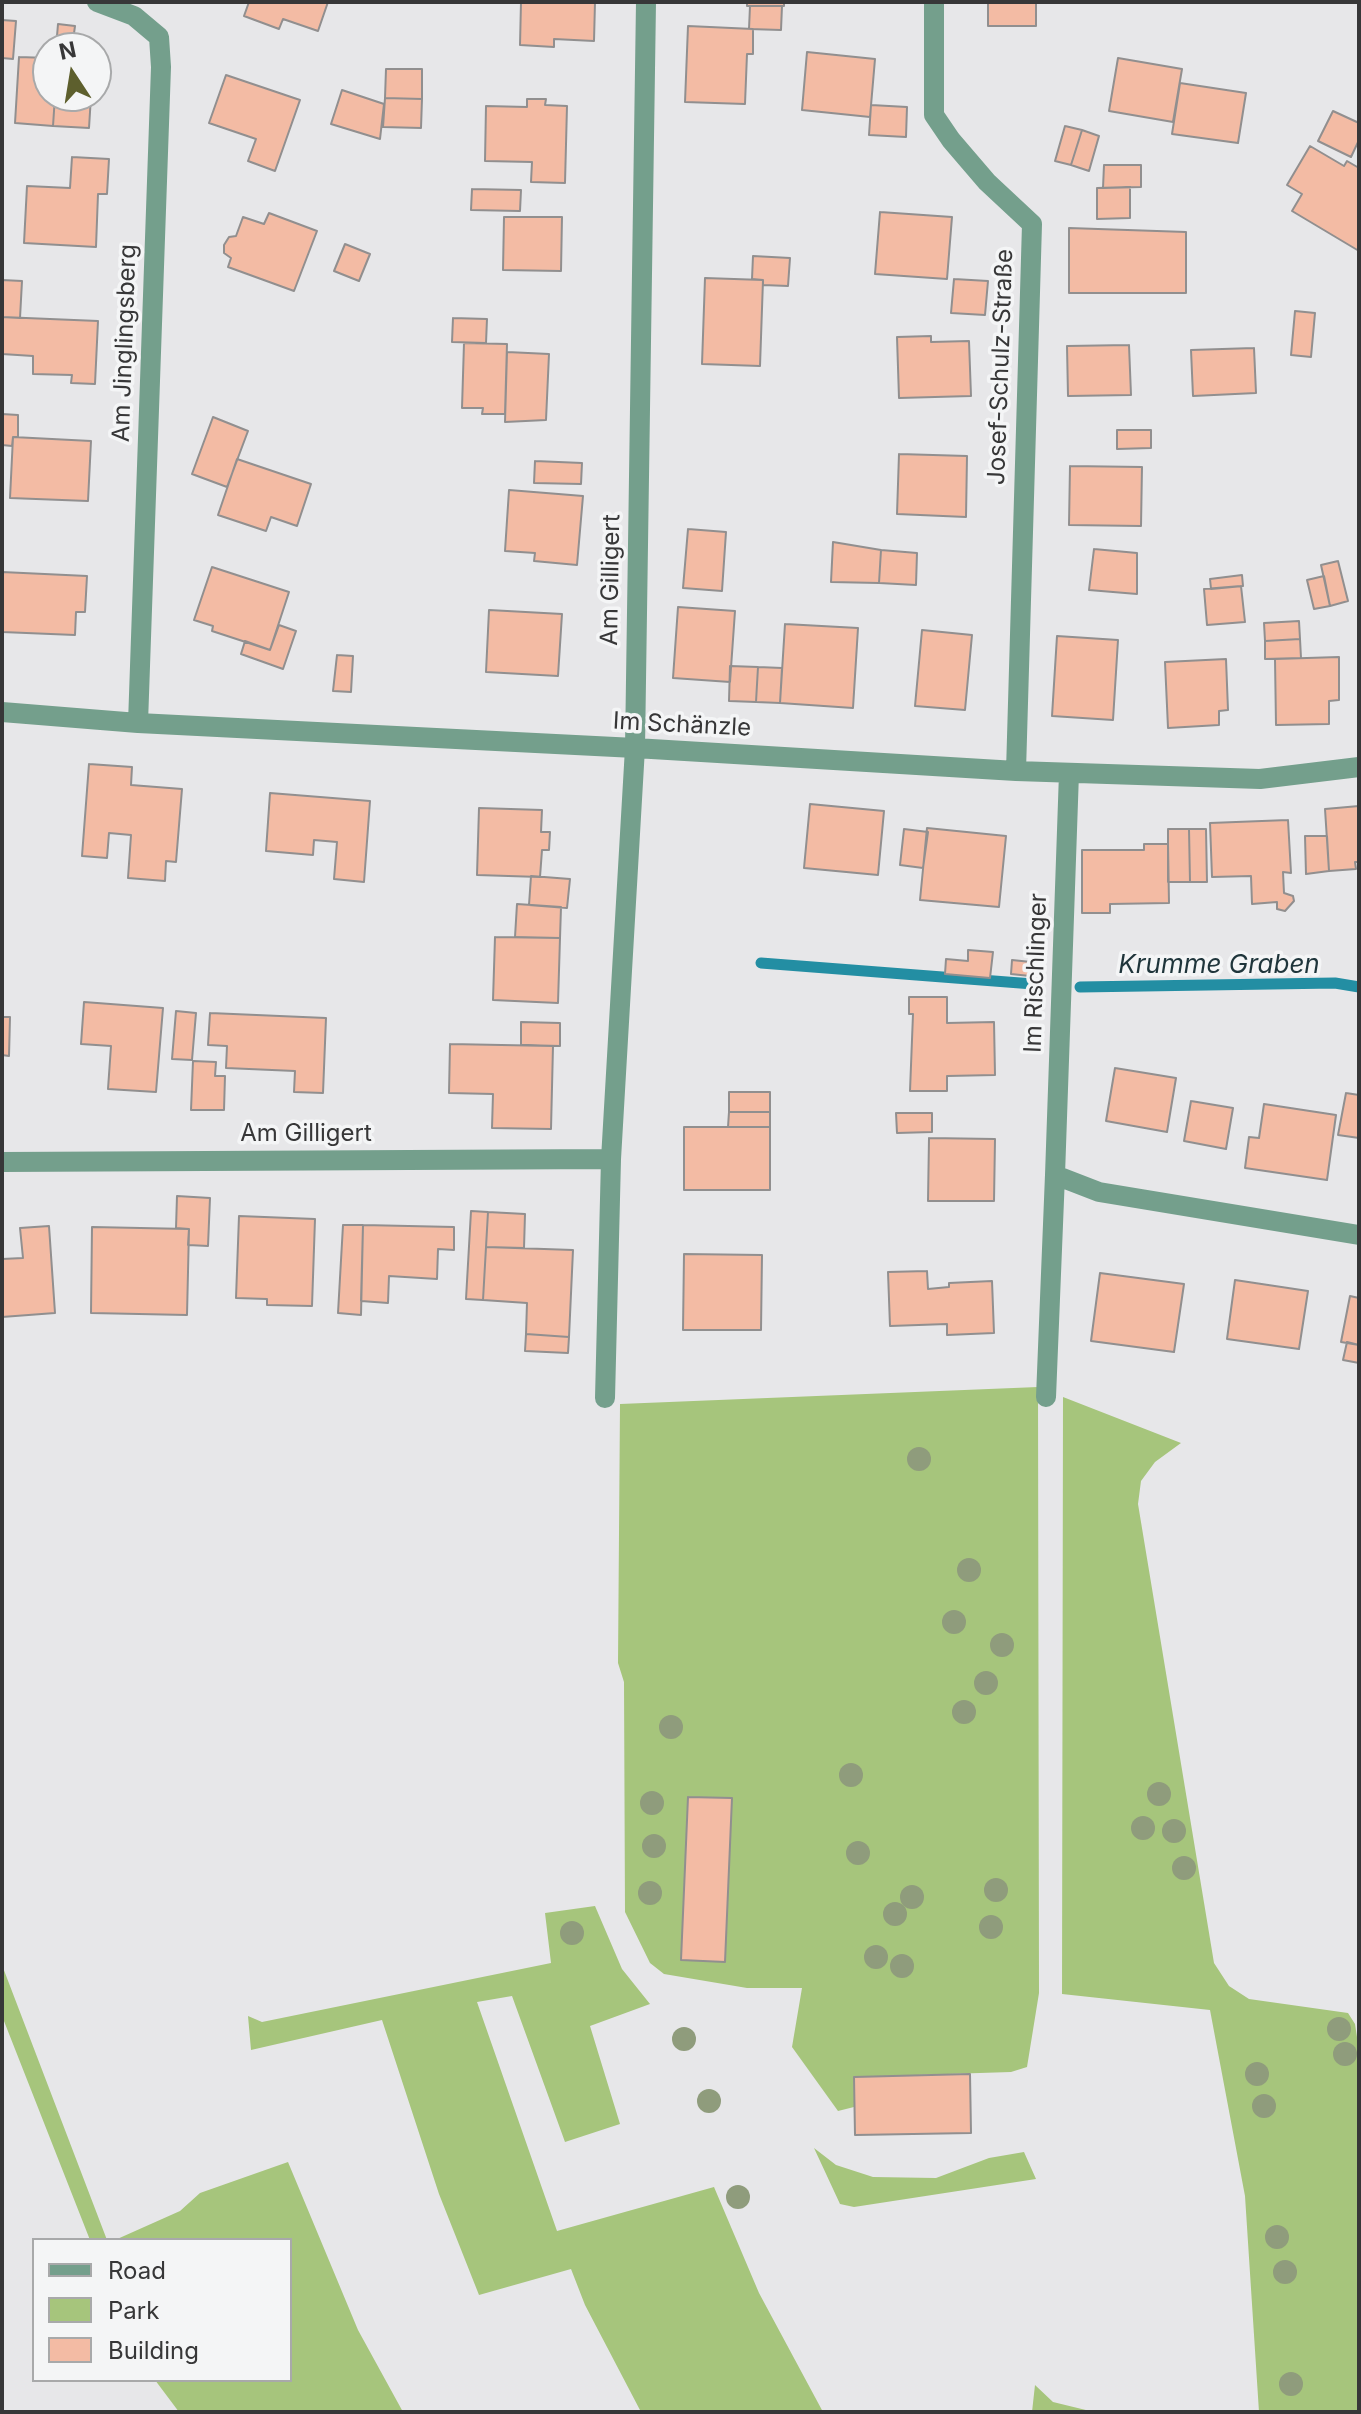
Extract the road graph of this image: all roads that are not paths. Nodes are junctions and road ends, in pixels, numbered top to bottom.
1 (97, 2) edge
2 (646, 2) edge
3 (934, 2) edge
4 (2, 712) edge
5 (138, 723) junction
6 (635, 748) junction
7 (1359, 767) edge
8 (1016, 771) junction
9 (1069, 773) junction
10 (611, 1159) junction
11 (2, 1162) edge
12 (1055, 1175) junction
13 (1359, 1235) edge
14 (1046, 1397) dead end
15 (605, 1398) dead end

1 - 5 street, Am Jinglingsberg
2 - 6 street, Am Gilligert
3 - 8 street, Josef-Schulz-Straße
4 - 5 street, Im Schänzle
5 - 6 street, Im Schänzle
6 - 8 street, Im Schänzle
6 - 10 street, Am Gilligert
7 - 9 street, Im Schänzle
8 - 9 street, Im Schänzle
9 - 12 street, Im Rischlinger
10 - 11 street, Am Gilligert
10 - 15 street, Am Gilligert
12 - 13 street
12 - 14 street, Im Rischlinger

